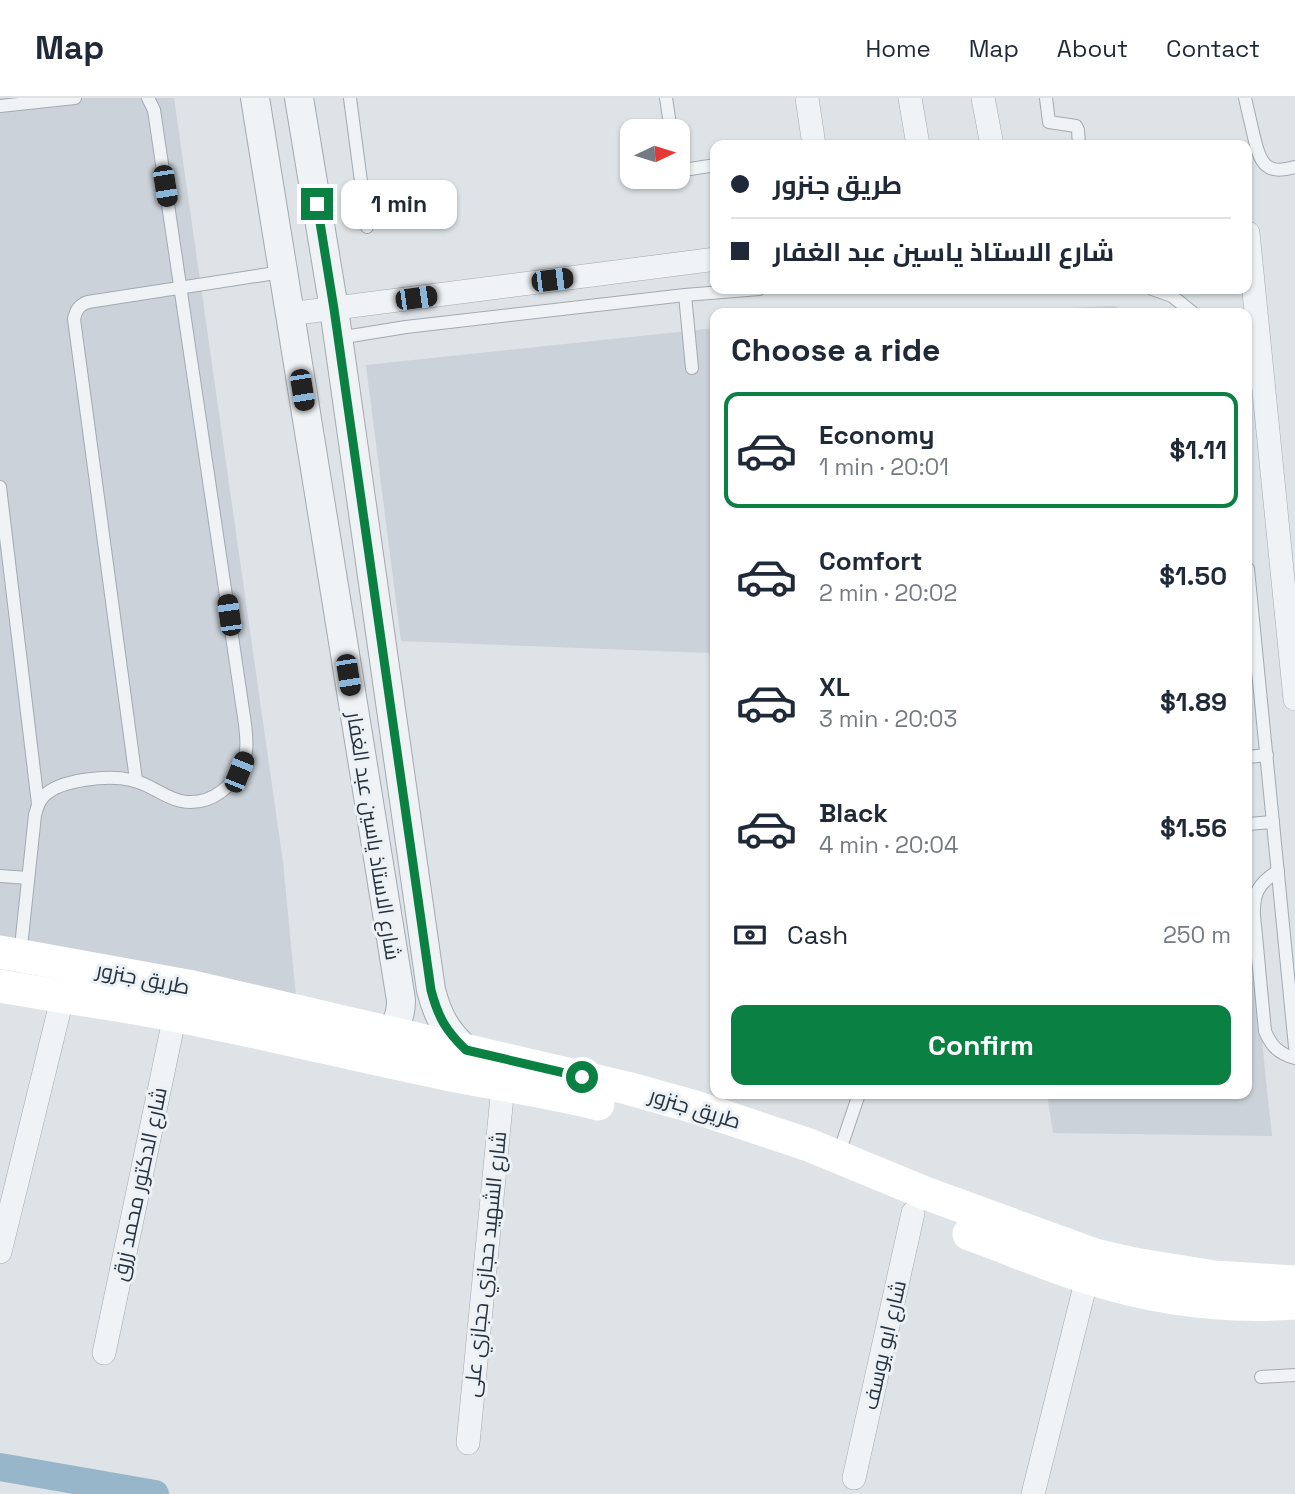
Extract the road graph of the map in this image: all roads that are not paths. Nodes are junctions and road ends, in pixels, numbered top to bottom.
1 (75, 98) edge
2 (148, 98) edge
3 (255, 98) edge
4 (299, 98) edge
5 (350, 98) edge
6 (666, 98) edge
7 (807, 98) edge
8 (910, 98) edge
9 (983, 98) edge
10 (1046, 98) edge
11 (1245, 98) edge
12 (0, 106) edge
13 (669, 119) edge
14 (813, 140) edge
15 (917, 140) edge
16 (991, 140) edge
17 (1079, 140) edge
18 (710, 166) edge
19 (1295, 167) edge
20 (690, 169) edge
21 (367, 227) dead end
22 (710, 260) edge
23 (282, 272) junction
24 (1252, 273) edge
25 (181, 289) junction
26 (710, 293) edge
27 (1166, 294) edge
28 (685, 295) junction
29 (1187, 308) edge
30 (334, 309) junction
31 (289, 314) junction
32 (338, 338) junction
33 (692, 368) dead end
34 (0, 487) edge
35 (370, 560) junction
36 (330, 567) junction
37 (1252, 608) edge
38 (1295, 699) edge
39 (1267, 755) junction
40 (1252, 757) edge
41 (136, 780) junction
42 (38, 804) junction
43 (1273, 822) junction
44 (1252, 824) edge
45 (1278, 871) junction
46 (0, 876) edge
47 (29, 878) junction
48 (10, 954) edge
49 (0, 986) edge
50 (63, 995) junction
51 (174, 1015) junction
52 (389, 1032) junction
53 (1295, 1047) edge
54 (466, 1050) junction
55 (1295, 1058) edge
56 (503, 1086) junction
57 (857, 1099) edge
58 (838, 1157) junction
59 (914, 1213) junction
60 (0, 1252) edge
61 (1087, 1278) junction
62 (1295, 1282) edge
63 (1295, 1303) edge
64 (104, 1353) dead end
65 (1295, 1375) edge
66 (1261, 1377) dead end
67 (468, 1443) dead end
68 (854, 1478) dead end
69 (1033, 1494) edge

1 - 12 lane
2 - 25 lane
3 - 23 street, شارع الاستاذ ياسين عبد الغفار
4 - 30 street, شارع الاستاذ ياسين عبد الغفار
5 - 21 lane
6 - 13 lane
7 - 14 street
8 - 15 street
9 - 16 street
10 - 17 lane
11 - 19 lane
18 - 20 lane
22 - 30 street
23 - 25 lane
23 - 31 street, شارع الاستاذ ياسين عبد الغفار
24 - 38 street
25 - 41 lane
25 - 41 lane
26 - 28 lane
27 - 29 lane
28 - 32 lane
28 - 33 lane
30 - 31 street
30 - 32 street, شارع الاستاذ ياسين عبد الغفار
31 - 36 street, شارع الاستاذ ياسين عبد الغفار
32 - 35 street, شارع الاستاذ ياسين عبد الغفار
34 - 42 lane
35 - 36 street
35 - 54 street, شارع الاستاذ ياسين عبد الغفار
36 - 52 street, شارع الاستاذ ياسين عبد الغفار
37 - 39 lane
39 - 40 lane
39 - 43 lane
41 - 42 lane
42 - 47 lane
43 - 44 lane
43 - 45 lane
45 - 53 lane
45 - 55 lane
46 - 47 lane
47 - 48 lane
48 - 52 main road, طريق جنزور
49 - 50 main road, طريق جنزور
50 - 51 main road, طريق جنزور
50 - 60 street
51 - 56 main road, طريق جنزور
51 - 64 street, شارع الدكتور محمد زرق
52 - 54 main road, طريق جنزور
54 - 58 main road, طريق جنزور
56 - 59 main road, طريق جنزور
56 - 67 street, شارع الشهيد حجازي حجازي على
57 - 58 lane
58 - 62 main road, طريق جنزور
59 - 61 main road, طريق جنزور
59 - 68 street, شارع ابو يوسف
61 - 63 main road, طريق جنزور
61 - 69 street
65 - 66 lane

